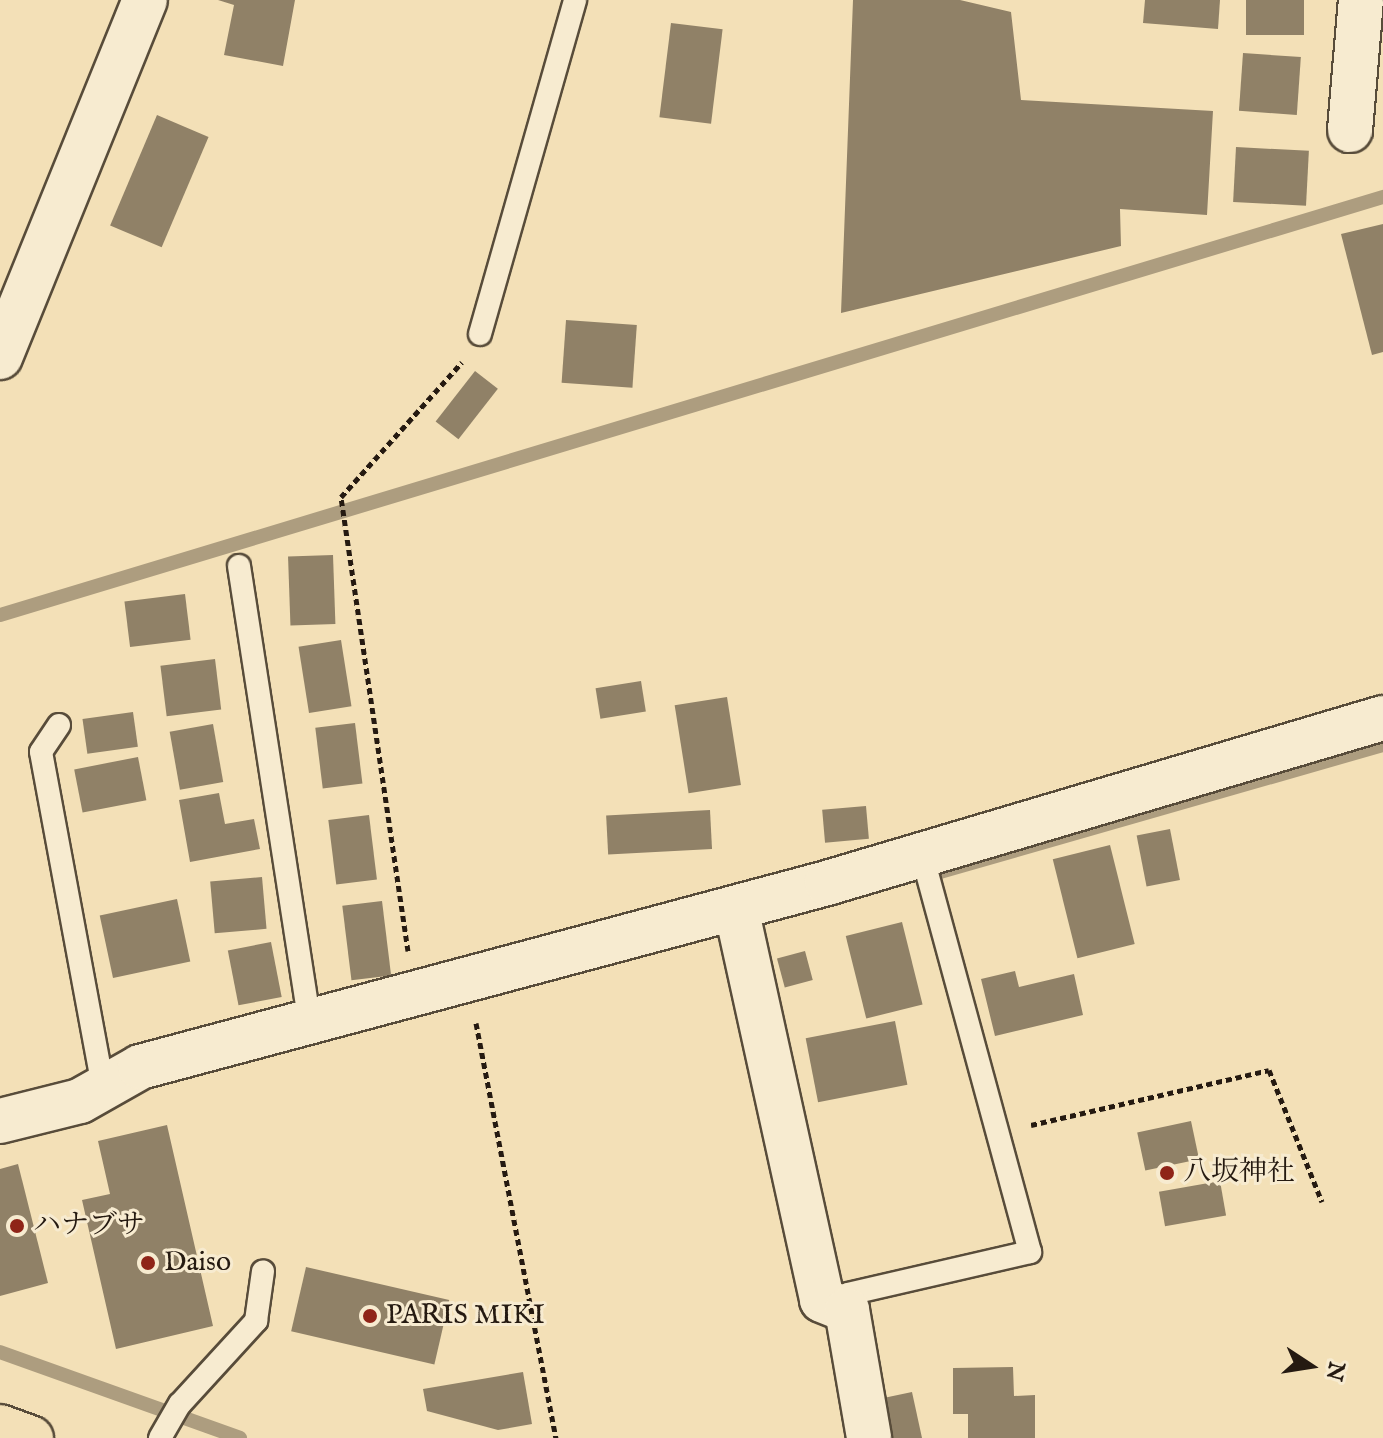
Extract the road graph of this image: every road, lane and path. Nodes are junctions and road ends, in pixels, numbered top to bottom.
1 (145, 0) edge
2 (575, 0) edge
3 (1361, 0) edge
4 (1350, 130) dead end
5 (480, 334) joint
6 (0, 357) edge
7 (239, 566) dead end
8 (1383, 718) edge
9 (59, 725) dead end
10 (922, 855) junction
11 (736, 908) junction
12 (469, 980) junction
13 (415, 996) junction
14 (310, 1024) junction
15 (103, 1086) junction
16 (0, 1121) edge
17 (997, 1133) junction
18 (1322, 1202) dead end
19 (263, 1271) dead end
20 (847, 1310) junction
21 (170, 1420) edge
22 (0, 1427) edge
23 (31, 1438) edge
24 (556, 1438) edge
25 (869, 1438) edge

1 - 6 street
2 - 5 lane
3 - 4 street
5 - 13 path
7 - 14 lane
8 - 10 street
9 - 15 lane
10 - 11 street
10 - 17 lane
11 - 12 street
11 - 20 street
12 - 13 street
12 - 24 path
13 - 14 street
14 - 15 street
15 - 16 street
17 - 18 path
17 - 20 lane
19 - 21 lane
20 - 25 street
22 - 23 highway

